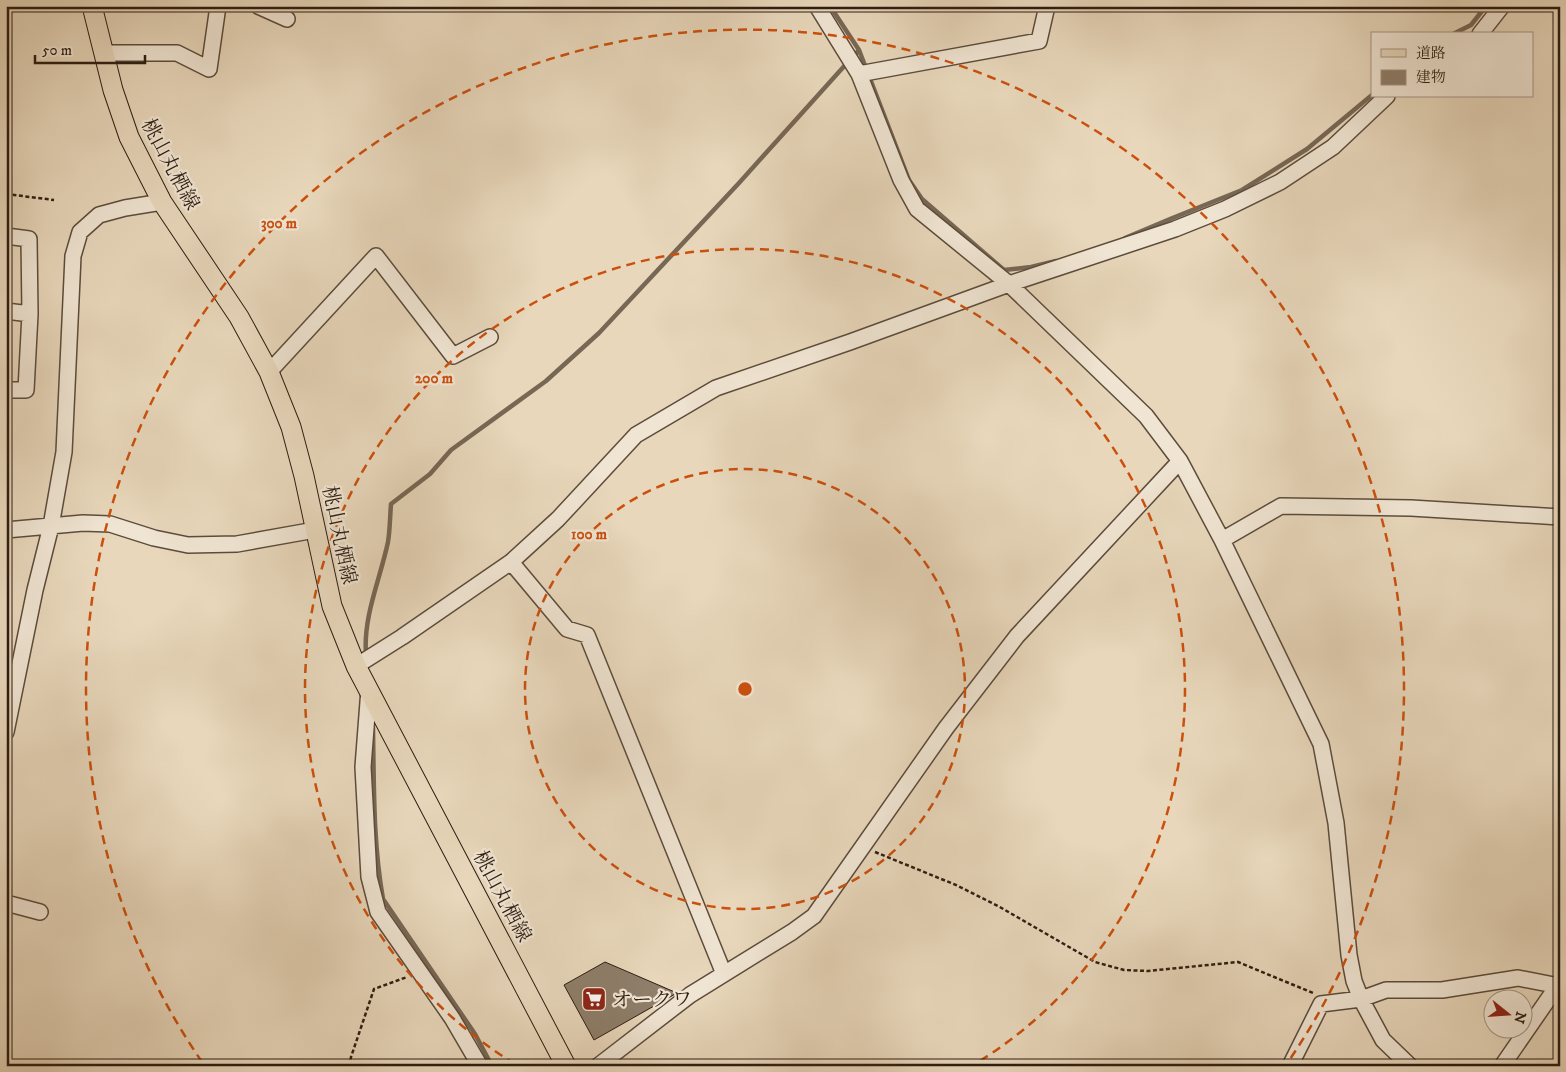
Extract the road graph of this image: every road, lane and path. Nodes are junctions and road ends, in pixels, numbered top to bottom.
1 (92, 6) edge
2 (218, 6) edge
3 (258, 6) edge
4 (817, 6) edge
5 (1047, 6) edge
6 (1502, 6) edge
7 (287, 19) dead end
8 (1482, 32) edge
9 (104, 54) junction
10 (860, 74) junction
11 (1384, 98) edge
12 (6, 194) edge
13 (54, 200) dead end
14 (162, 202) junction
15 (6, 236) edge
16 (1009, 284) junction
17 (6, 311) edge
18 (30, 314) junction
19 (490, 337) dead end
20 (269, 372) junction
21 (6, 390) edge
22 (1180, 461) junction
23 (1560, 517) edge
24 (51, 526) junction
25 (6, 530) edge
26 (315, 530) junction
27 (1222, 540) junction
28 (512, 562) junction
29 (356, 666) junction
30 (369, 689) junction
31 (6, 732) edge
32 (863, 846) junction
33 (6, 904) edge
34 (40, 912) dead end
35 (420, 972) junction
36 (724, 974) junction
37 (1559, 984) edge
38 (1360, 999) junction
39 (1321, 1004) junction
40 (349, 1066) edge
41 (480, 1066) edge
42 (566, 1066) edge
43 (598, 1066) edge
44 (1290, 1066) edge
45 (1410, 1066) edge
46 (1502, 1066) edge

1 - 9 main road, 桃山丸栖線
2 - 9 street
3 - 7 street
4 - 10 street
5 - 10 street
6 - 8 street
9 - 14 main road, 桃山丸栖線
10 - 16 street
11 - 16 street
12 - 13 path
14 - 20 main road, 桃山丸栖線
14 - 24 street
15 - 18 street
16 - 22 street
16 - 28 street
17 - 18 street
18 - 21 street
19 - 20 street
20 - 26 main road, 桃山丸栖線
22 - 27 street
22 - 32 street
23 - 27 street
24 - 25 street
24 - 26 street
24 - 31 street
26 - 29 main road, 桃山丸栖線
27 - 38 street
28 - 29 street
28 - 36 street
29 - 30 main road, 桃山丸栖線
30 - 35 street
30 - 42 main road, 桃山丸栖線
32 - 36 street
32 - 39 path
33 - 34 street
35 - 40 path
35 - 41 street
36 - 43 street
37 - 38 street
37 - 46 street
38 - 39 street
38 - 45 street
39 - 44 street

